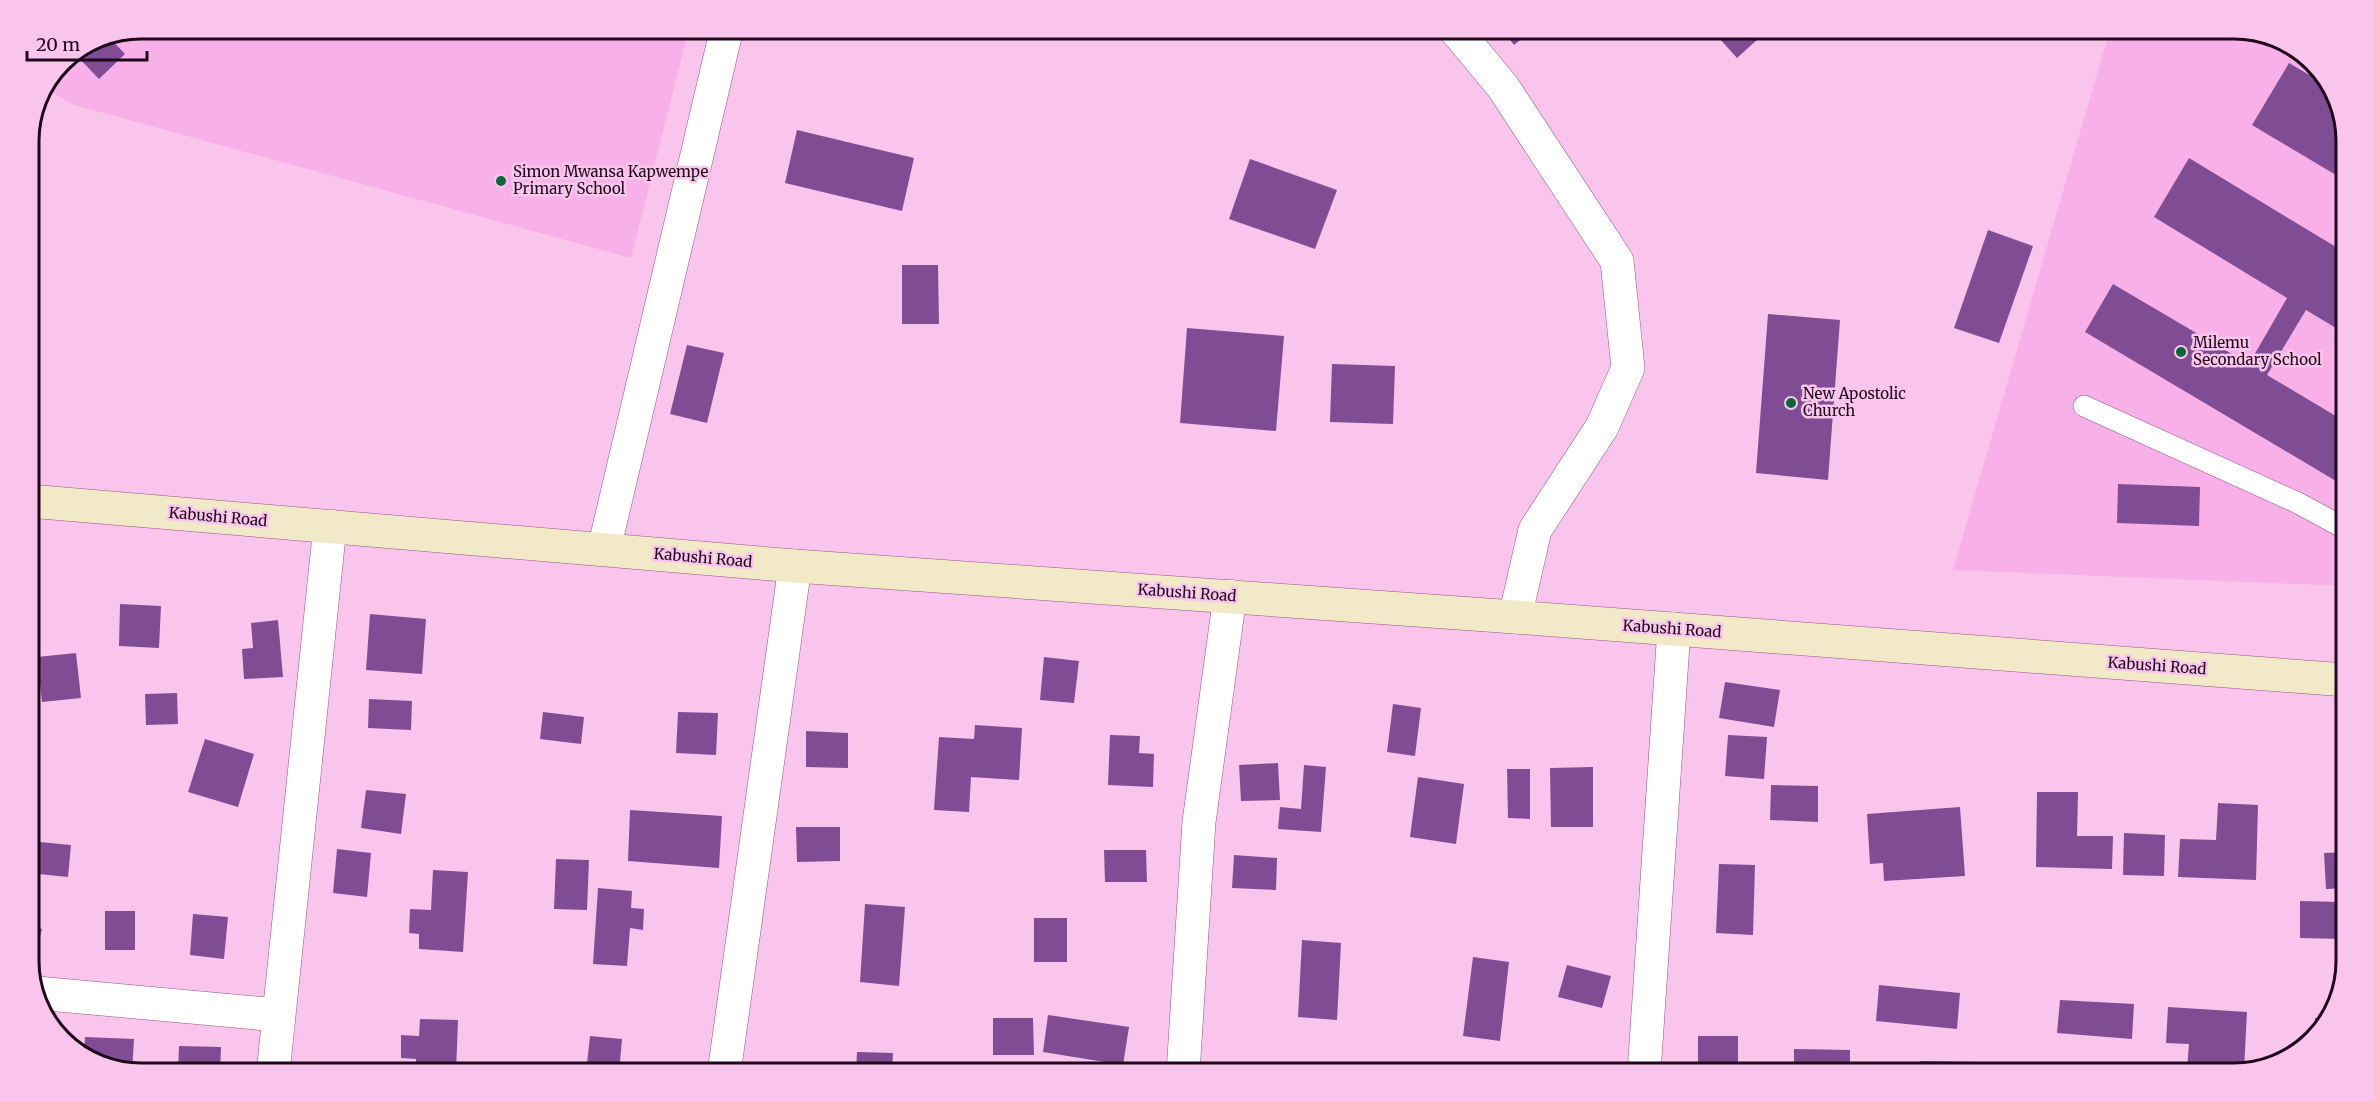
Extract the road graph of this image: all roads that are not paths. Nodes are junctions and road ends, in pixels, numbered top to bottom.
1 (724, 39) edge
2 (1463, 39) edge
3 (2084, 406) dead end
4 (39, 502) edge
5 (2336, 524) edge
6 (330, 526) junction
7 (604, 549) junction
8 (795, 566) junction
9 (1230, 596) junction
10 (1515, 617) junction
11 (1674, 629) junction
12 (2336, 679) edge
13 (44, 994) edge
14 (278, 1014) junction
15 (274, 1063) edge
16 (726, 1063) edge
17 (1184, 1063) edge
18 (1645, 1063) edge

1 - 7 street
2 - 10 street
3 - 5 lane
4 - 6 main road, Kabushi Road
6 - 7 main road, Kabushi Road
6 - 14 street
7 - 8 main road, Kabushi Road
8 - 9 main road, Kabushi Road
8 - 16 street
9 - 10 main road, Kabushi Road
9 - 17 street
10 - 11 main road, Kabushi Road
11 - 12 main road, Kabushi Road
11 - 18 street
13 - 14 street
14 - 15 street

